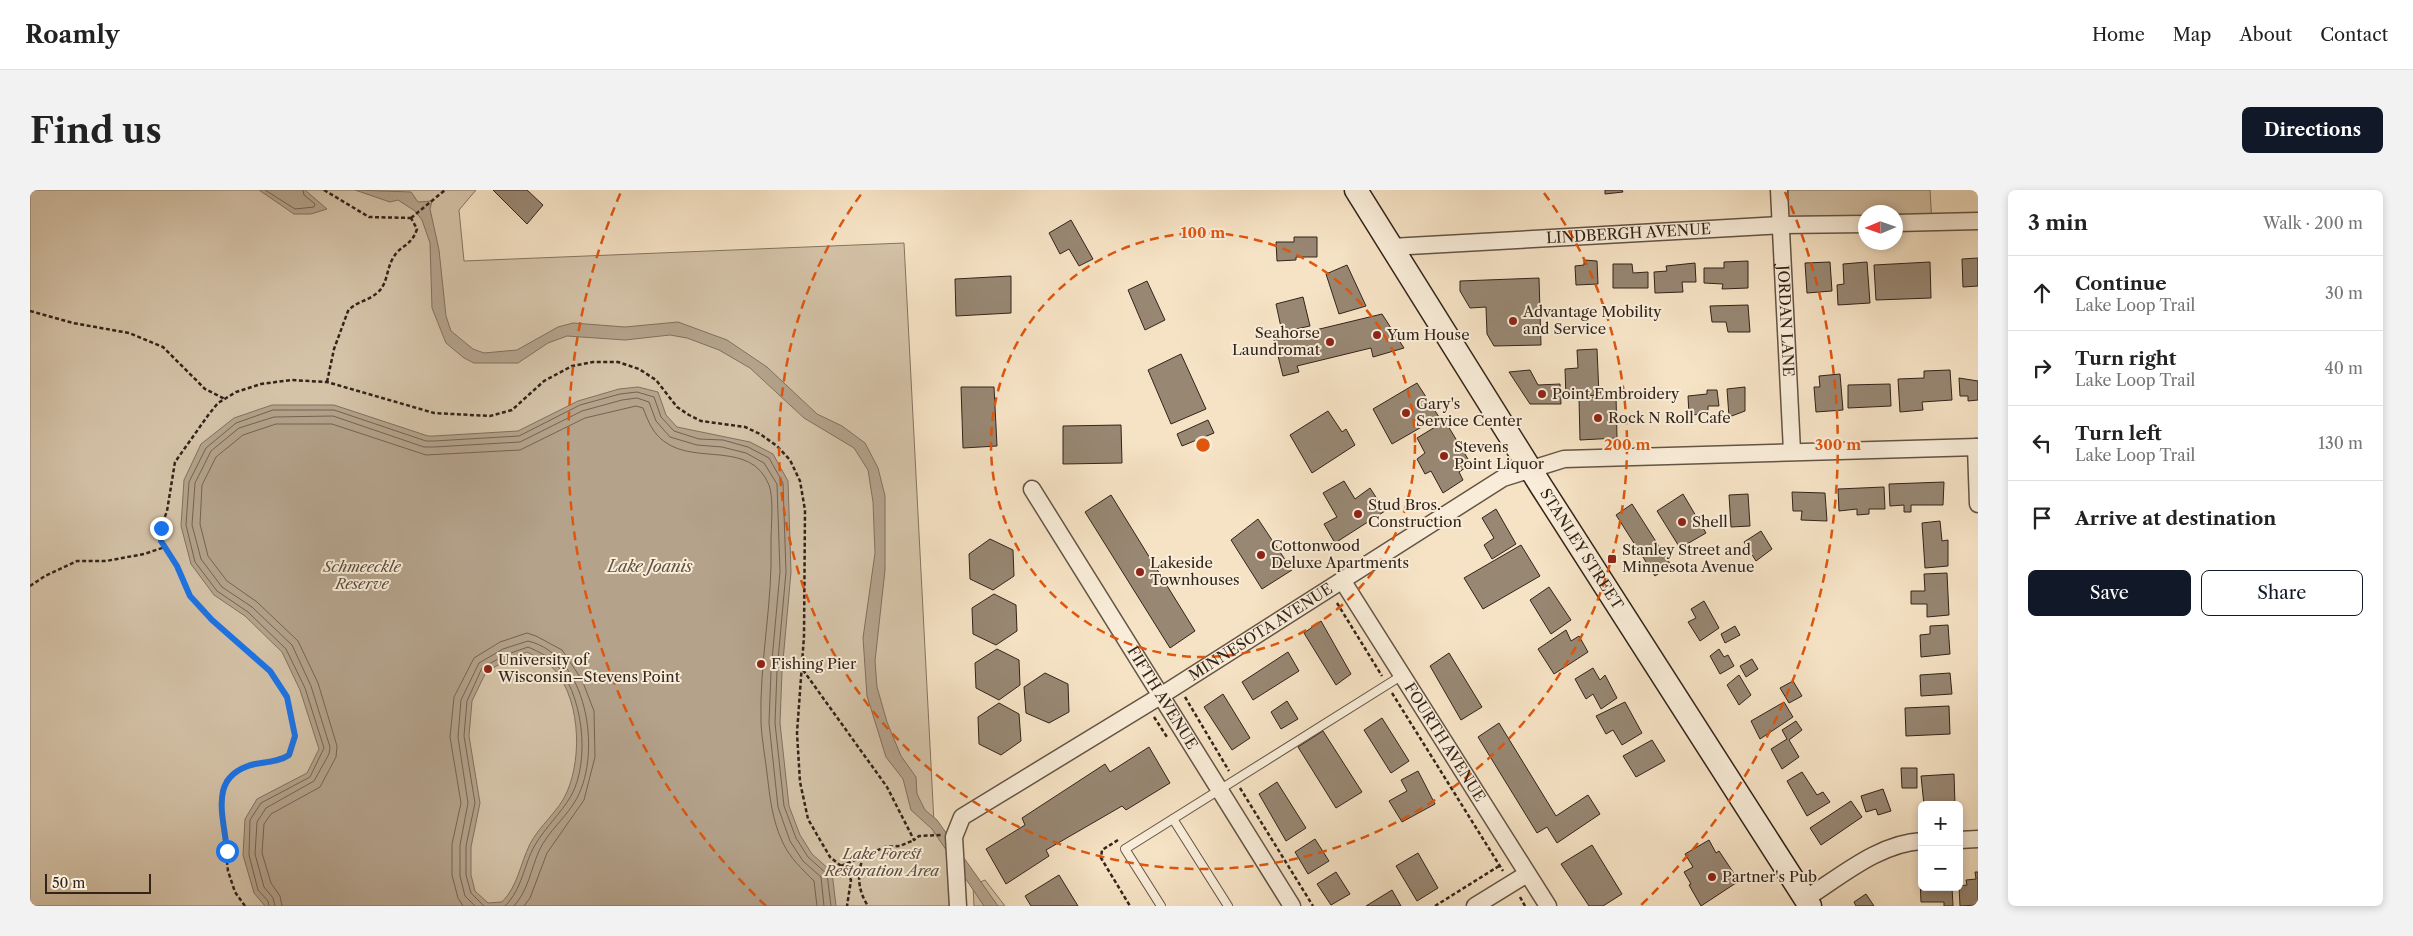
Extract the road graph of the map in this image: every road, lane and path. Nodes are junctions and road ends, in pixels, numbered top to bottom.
1 (324, 190) edge
2 (445, 190) edge
3 (1356, 190) edge
4 (1779, 190) edge
5 (411, 218) junction
6 (1978, 222) edge
7 (1903, 223) edge
8 (1858, 224) edge
9 (1782, 225) junction
10 (1391, 247) junction
11 (30, 311) edge
12 (328, 382) junction
13 (225, 399) junction
14 (1977, 447) edge
15 (1792, 451) junction
16 (1530, 469) junction
17 (1032, 489) dead end
18 (1978, 504) edge
19 (165, 546) junction
20 (1342, 580) junction
21 (30, 586) edge
22 (1337, 603) dead end
23 (802, 669) junction
24 (1401, 676) junction
25 (1387, 685) junction
26 (1162, 695) junction
27 (1185, 697) dead end
28 (1235, 780) junction
29 (1220, 790) junction
30 (1174, 819) junction
31 (954, 837) junction
32 (1978, 839) edge
33 (914, 840) junction
34 (1963, 840) edge
35 (1918, 842) edge
36 (865, 855) junction
37 (1500, 865) junction
38 (841, 866) junction
39 (1527, 874) junction
40 (1511, 884) junction
41 (1808, 902) edge
42 (246, 906) edge
43 (847, 906) edge
44 (868, 906) edge
45 (958, 906) edge
46 (1161, 906) edge
47 (1228, 906) edge
48 (1292, 906) edge
49 (1313, 906) edge
50 (1435, 906) edge
51 (1475, 906) edge
52 (1525, 906) edge
53 (1548, 906) edge

1 - 5 path
2 - 5 path
3 - 10 street, STANLEY STREET
4 - 9 street, JORDAN LANE
5 - 12 path
6 - 7 street
8 - 9 street, LINDBERGH AVENUE
9 - 10 street, LINDBERGH AVENUE
9 - 15 street, JORDAN LANE
10 - 16 street, STANLEY STREET
11 - 13 path
12 - 13 path
12 - 23 path
13 - 19 path
14 - 15 street, MINNESOTA AVENUE
14 - 18 street
15 - 16 street, MINNESOTA AVENUE
16 - 20 street, MINNESOTA AVENUE
16 - 41 street, STANLEY STREET
17 - 26 street, FIFTH AVENUE
19 - 21 path
19 - 42 path
20 - 24 street, FOURTH AVENUE
20 - 26 street, MINNESOTA AVENUE
22 - 25 path
23 - 33 path
23 - 38 path
24 - 25 lane
24 - 39 street, FOURTH AVENUE
25 - 28 lane
25 - 37 path
26 - 29 street, FIFTH AVENUE
26 - 31 street, MINNESOTA AVENUE
27 - 28 path
28 - 29 lane
28 - 49 path
29 - 30 lane
29 - 48 street, FIFTH AVENUE
30 - 46 lane
30 - 47 lane
31 - 33 path
31 - 45 street
32 - 34 street
33 - 36 path
35 - 41 street
36 - 38 path
36 - 44 path
37 - 40 path
37 - 50 path
38 - 43 path
39 - 40 street
39 - 53 street, FOURTH AVENUE
40 - 51 street
40 - 52 path

